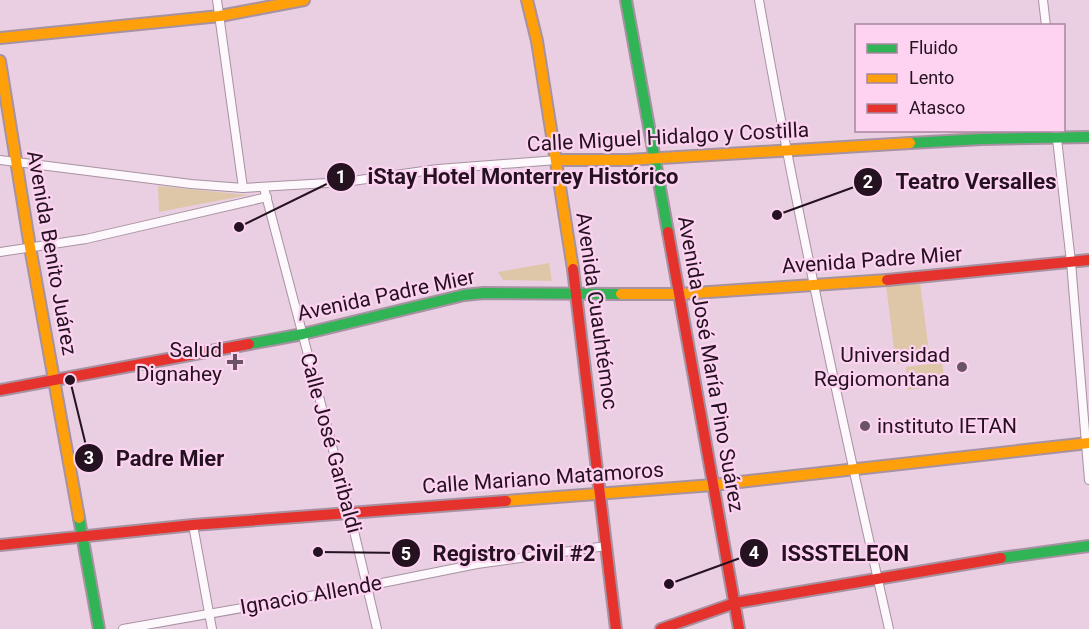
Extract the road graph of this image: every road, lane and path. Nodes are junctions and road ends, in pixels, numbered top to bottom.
1 (217, 0) edge
2 (304, 0) edge
3 (527, 0) edge
4 (626, 0) edge
5 (759, 0) edge
6 (1043, 0) edge
7 (220, 16) junction
8 (1046, 24) edge
9 (0, 38) edge
10 (0, 61) edge
11 (1057, 135) edge
12 (1089, 137) edge
13 (786, 151) junction
14 (656, 158) junction
15 (0, 160) edge
16 (557, 160) junction
17 (16, 161) junction
18 (243, 188) junction
19 (264, 188) junction
20 (267, 197) junction
21 (30, 247) junction
22 (0, 252) edge
23 (1089, 260) edge
24 (1071, 262) junction
25 (812, 284) junction
26 (680, 294) junction
27 (575, 295) junction
28 (303, 334) junction
29 (55, 381) junction
30 (0, 390) edge
31 (1087, 444) edge
32 (853, 469) junction
33 (1089, 480) edge
34 (713, 485) junction
35 (601, 493) junction
36 (351, 514) junction
37 (194, 525) junction
38 (83, 536) junction
39 (0, 545) edge
40 (606, 546) junction
41 (1089, 546) edge
42 (878, 578) junction
43 (367, 586) junction
44 (735, 603) junction
45 (209, 612) junction
46 (99, 629) edge
47 (123, 629) edge
48 (212, 629) edge
49 (377, 629) edge
50 (616, 629) edge
51 (661, 629) edge
52 (739, 629) edge
53 (889, 629) edge

1 - 7 street
2 - 7 main road
3 - 16 main road, Avenida Cuauhtémoc
4 - 14 main road, Avenida José María Pino Suárez
5 - 13 street
6 - 8 street
7 - 9 main road
7 - 18 street
10 - 17 main road, Avenida Benito Juárez
11 - 12 main road, Calle Miguel Hidalgo y Costilla
11 - 13 main road, Calle Miguel Hidalgo y Costilla
11 - 24 street
13 - 14 main road, Calle Miguel Hidalgo y Costilla
13 - 25 street
14 - 16 main road, Calle Miguel Hidalgo y Costilla
14 - 26 main road, Avenida José María Pino Suárez
15 - 17 street, Calle Miguel Hidalgo y Costilla
16 - 19 street, Calle Miguel Hidalgo y Costilla
16 - 27 main road, Avenida Cuauhtémoc
17 - 18 street, Calle Miguel Hidalgo y Costilla
17 - 21 main road, Avenida Benito Juárez
18 - 19 street, Calle Miguel Hidalgo y Costilla
19 - 20 street, Calle José Garibaldi
20 - 21 street
20 - 28 street, Calle José Garibaldi
21 - 22 street
21 - 29 main road, Avenida Benito Juárez
23 - 24 main road, Avenida Padre Mier
24 - 25 main road, Avenida Padre Mier
24 - 31 street
25 - 26 main road, Avenida Padre Mier
25 - 32 street
26 - 27 main road, Avenida Padre Mier
26 - 34 main road, Avenida José María Pino Suárez
27 - 28 main road, Avenida Padre Mier
27 - 35 main road, Avenida Cuauhtémoc
28 - 29 main road, Avenida Padre Mier
28 - 36 street, Calle José Garibaldi
29 - 30 main road, Avenida Padre Mier
29 - 38 main road, Avenida Benito Juárez
31 - 32 main road, Calle Mariano Matamoros
31 - 33 street
32 - 34 main road, Calle Mariano Matamoros
32 - 42 street
34 - 35 main road, Calle Mariano Matamoros
34 - 44 main road, Avenida José María Pino Suárez
35 - 36 main road, Calle Mariano Matamoros
35 - 40 main road, Avenida Cuauhtémoc
36 - 37 main road, Calle Mariano Matamoros
36 - 43 street, Calle José Garibaldi
37 - 38 main road, Calle Mariano Matamoros
37 - 45 street
38 - 39 main road, Calle Mariano Matamoros
38 - 46 main road, Avenida Benito Juárez
40 - 43 street, Ignacio Allende
40 - 50 main road, Avenida Cuauhtémoc
41 - 42 main road
42 - 44 main road
42 - 53 street
43 - 45 street, Ignacio Allende
43 - 49 street, Calle José Garibaldi
44 - 51 main road
44 - 52 main road, Avenida José María Pino Suárez
45 - 47 street, Ignacio Allende
45 - 48 street

